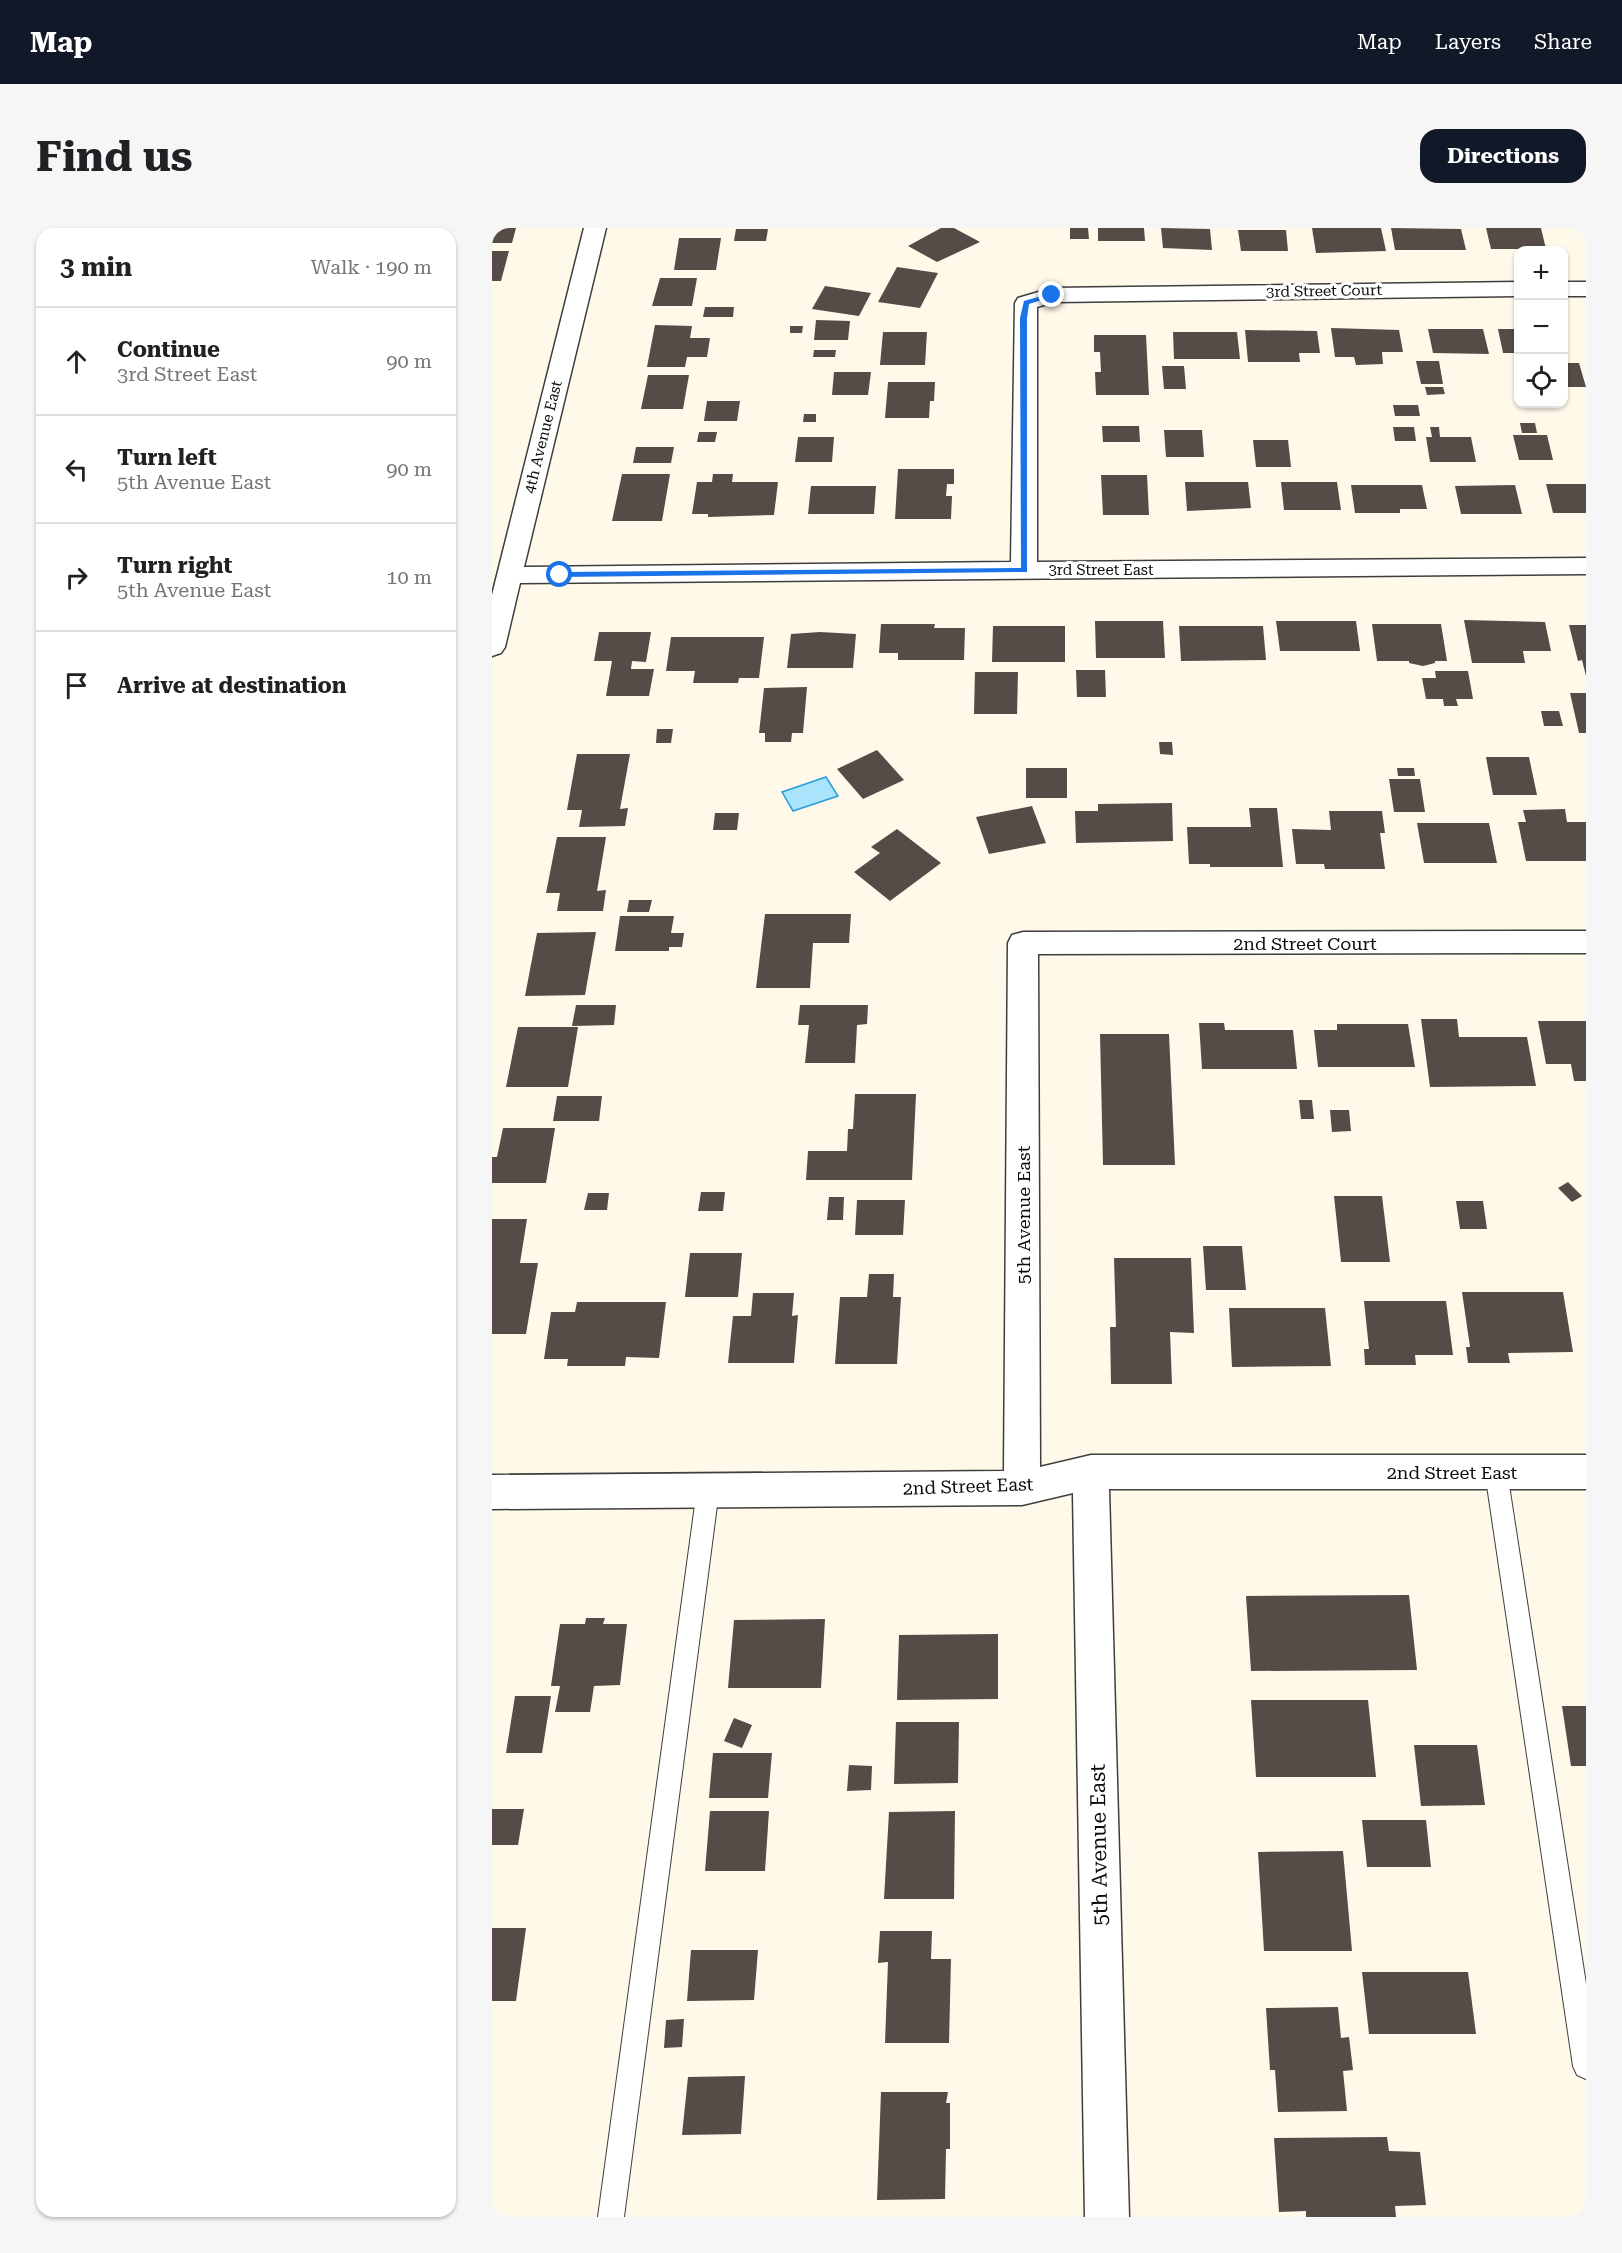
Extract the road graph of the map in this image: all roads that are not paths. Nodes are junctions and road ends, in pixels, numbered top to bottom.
1 (595, 228) edge
2 (1514, 289) edge
3 (1568, 289) edge
4 (1586, 289) edge
5 (1586, 566) edge
6 (1024, 571) junction
7 (509, 575) junction
8 (492, 647) edge
9 (1586, 942) edge
10 (1023, 943) joint
11 (1091, 1472) junction
12 (1496, 1472) junction
13 (1586, 1472) edge
14 (1022, 1488) junction
15 (708, 1490) junction
16 (492, 1492) edge
17 (1586, 2066) edge
18 (611, 2217) edge
19 (1107, 2217) edge

1 - 7 street, 4th Avenue East
2 - 6 street, 3rd Street Court
3 - 4 street
5 - 6 street, 3rd Street East
6 - 7 street, 3rd Street East
7 - 8 street, 4th Avenue East
9 - 10 street, 2nd Street Court
10 - 14 street, 5th Avenue East
11 - 12 street, 2nd Street East
11 - 14 street, 2nd Street East
11 - 19 street, 5th Avenue East
12 - 13 street, 2nd Street East
12 - 17 lane
14 - 15 street, 2nd Street East
15 - 16 street, 2nd Street East
15 - 18 lane

